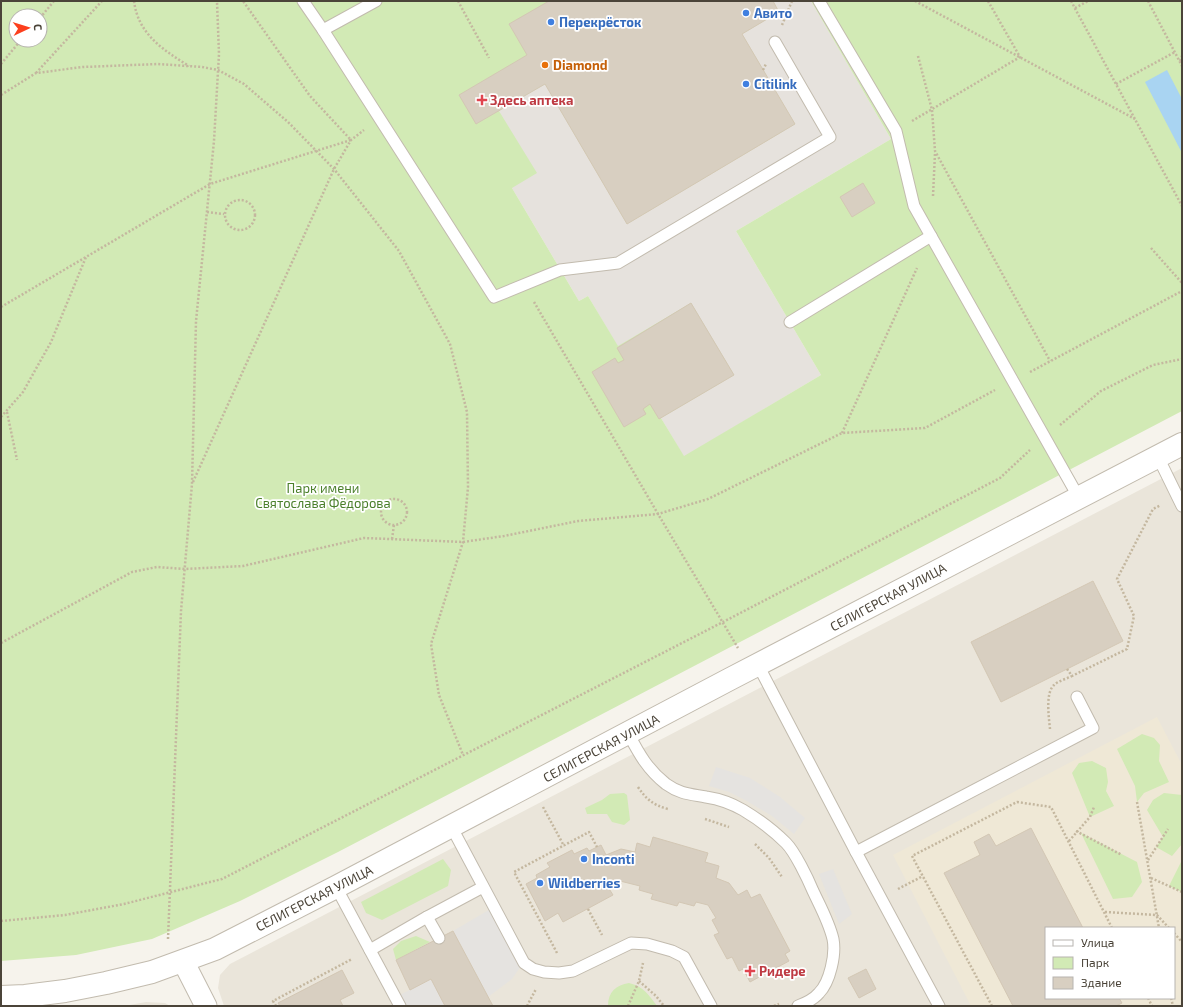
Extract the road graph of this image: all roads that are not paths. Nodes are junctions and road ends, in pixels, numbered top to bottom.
1 (304, 1) edge
2 (376, 1) edge
3 (818, 1) edge
4 (324, 30) junction
5 (775, 42) dead end
6 (931, 236) junction
7 (790, 322) dead end
8 (1182, 444) edge
9 (1158, 457) junction
10 (1078, 498) junction
11 (1180, 502) edge
12 (758, 665) junction
13 (1077, 697) dead end
14 (628, 733) junction
15 (451, 826) junction
16 (856, 852) junction
17 (336, 887) junction
18 (483, 887) junction
19 (427, 917) junction
20 (438, 938) dead end
21 (370, 950) junction
22 (183, 961) junction
23 (1, 997) edge
24 (206, 1006) edge
25 (400, 1006) edge
26 (711, 1006) edge
27 (798, 1006) edge
28 (939, 1006) edge

1 - 4 lane
2 - 4 lane
3 - 6 lane
4 - 5 lane
6 - 7 lane
6 - 10 lane
8 - 9 street, СЕЛИГЕРСКАЯ УЛИЦА
9 - 10 street, СЕЛИГЕРСКАЯ УЛИЦА
9 - 11 lane
10 - 12 street, СЕЛИГЕРСКАЯ УЛИЦА
12 - 14 street, СЕЛИГЕРСКАЯ УЛИЦА
12 - 16 lane
13 - 16 lane
14 - 15 street, СЕЛИГЕРСКАЯ УЛИЦА
14 - 27 lane
15 - 17 street, СЕЛИГЕРСКАЯ УЛИЦА
15 - 18 lane
16 - 28 lane
17 - 21 lane
17 - 22 street, СЕЛИГЕРСКАЯ УЛИЦА
18 - 19 lane
18 - 26 lane
19 - 20 lane
19 - 21 lane
21 - 25 lane
22 - 23 street, СЕЛИГЕРСКАЯ УЛИЦА
22 - 24 street

